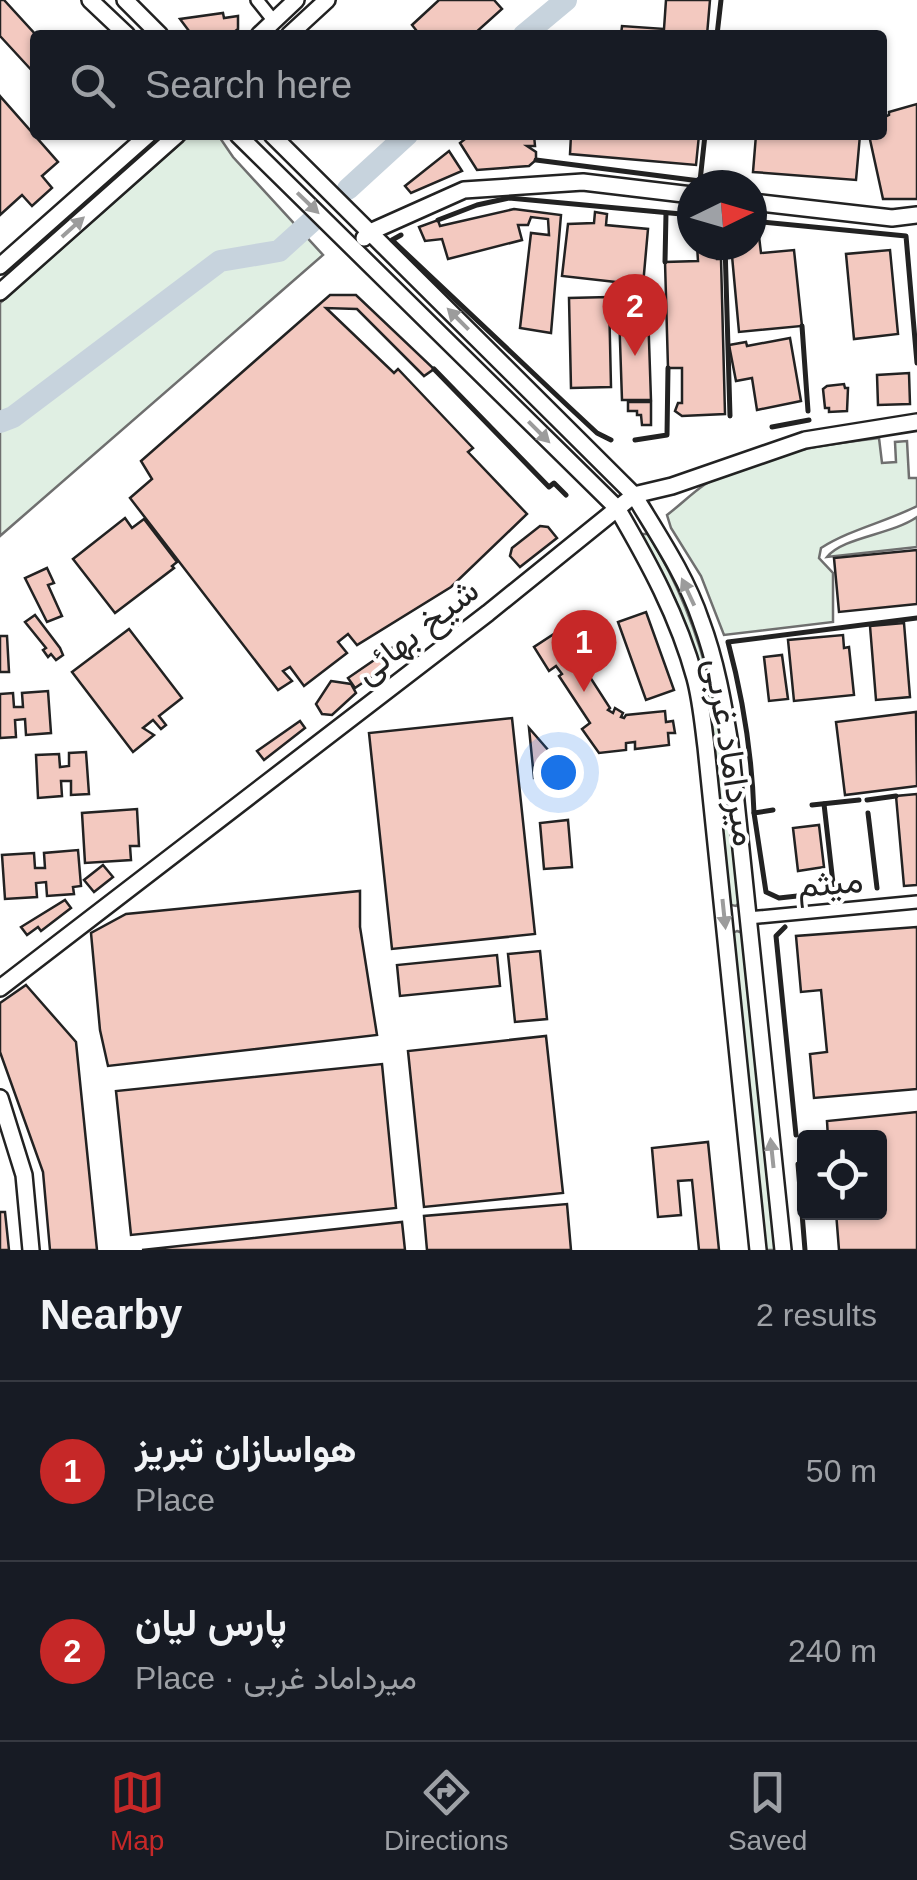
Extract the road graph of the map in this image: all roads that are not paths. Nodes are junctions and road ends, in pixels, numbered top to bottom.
1 (90, 0) edge
2 (257, 0) edge
3 (296, 0) edge
4 (327, 0) edge
5 (130, 2) edge
6 (274, 20) junction
7 (121, 30) edge
8 (155, 30) edge
9 (264, 30) edge
10 (294, 30) edge
11 (142, 140) edge
12 (171, 140) edge
13 (243, 140) edge
14 (277, 140) edge
15 (677, 193) edge
16 (767, 204) edge
17 (917, 215) edge
18 (370, 232) junction
19 (353, 248) junction
20 (0, 266) edge
21 (0, 292) edge
22 (917, 422) edge
23 (634, 495) junction
24 (617, 508) junction
25 (917, 902) edge
26 (748, 918) junction
27 (0, 988) edge
28 (0, 1098) edge
29 (31, 1250) edge
30 (758, 1250) edge
31 (782, 1250) edge

1 - 7 street
2 - 6 street
3 - 6 street
4 - 10 street
5 - 8 street
6 - 9 street
11 - 20 street
21 -> 12 street
13 -> 19 street, میرداماد غربی
14 - 18 street, میرداماد غربی
15 - 18 street
16 - 17 street
18 - 19 street
23 -> 18 street, میرداماد غربی
19 -> 24 street, میرداماد غربی
22 - 23 street, شیخ بهائی
23 - 24 street, شیخ بهائی
26 -> 23 street, میرداماد غربی
24 - 27 street, شیخ بهائی
24 -> 30 street, میرداماد غربی
25 - 26 street, میثم
31 -> 26 street, میرداماد غربی
28 - 29 street

